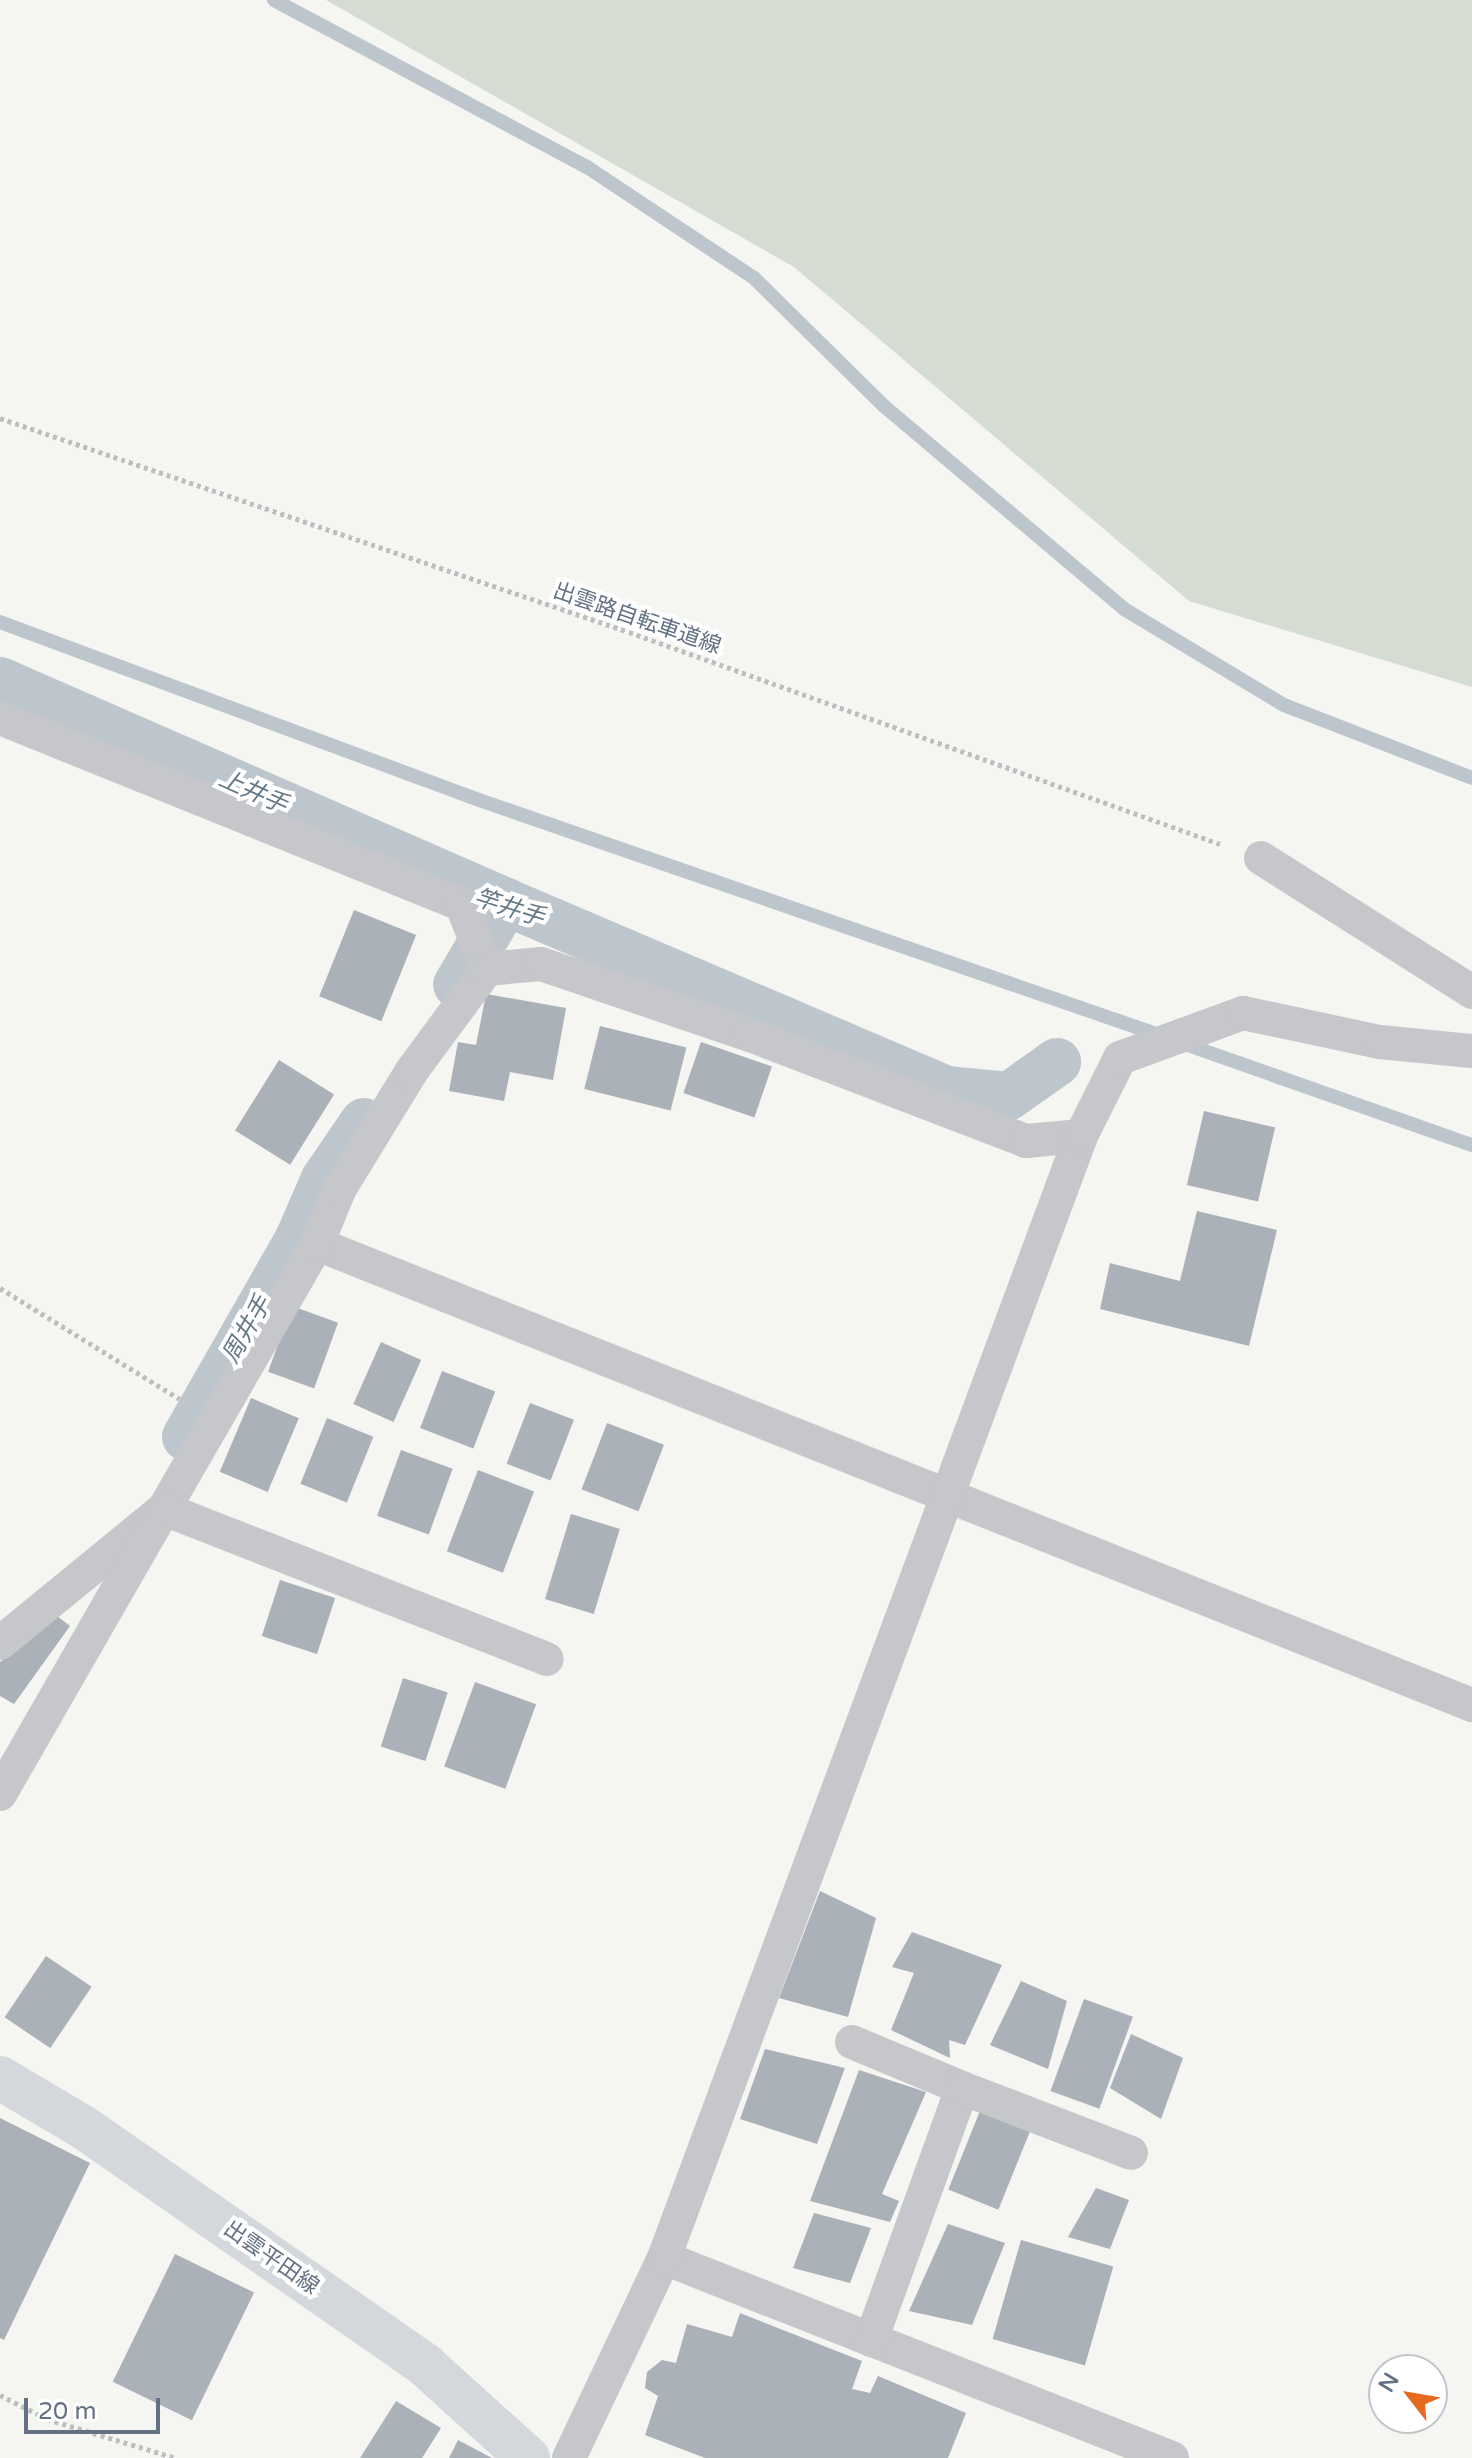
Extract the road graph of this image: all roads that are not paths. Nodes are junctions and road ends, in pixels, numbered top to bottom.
1 (0, 718) edge
2 (1261, 858) road end
3 (487, 969) junction
4 (1472, 992) edge
5 (1472, 1051) edge
6 (1081, 1136) junction
7 (317, 1244) junction
8 (949, 1498) junction
9 (164, 1509) junction
10 (0, 1643) edge
11 (547, 1659) dead end
12 (1472, 1705) edge
13 (0, 1794) edge
14 (852, 2042) dead end
15 (0, 2078) edge
16 (962, 2088) junction
17 (1131, 2153) dead end
18 (664, 2258) junction
19 (871, 2340) junction
20 (528, 2458) edge
21 (569, 2458) edge
22 (1172, 2458) edge

1 - 3 street
2 - 4 street
3 - 6 street
3 - 7 street
5 - 6 street
6 - 8 street
7 - 8 street
7 - 9 street
8 - 12 street
8 - 18 street
9 - 10 street
9 - 11 street
9 - 13 street
14 - 16 street
15 - 20 main road, 出雲平田線
16 - 17 street
16 - 19 street
18 - 19 street
18 - 21 street
19 - 22 street

